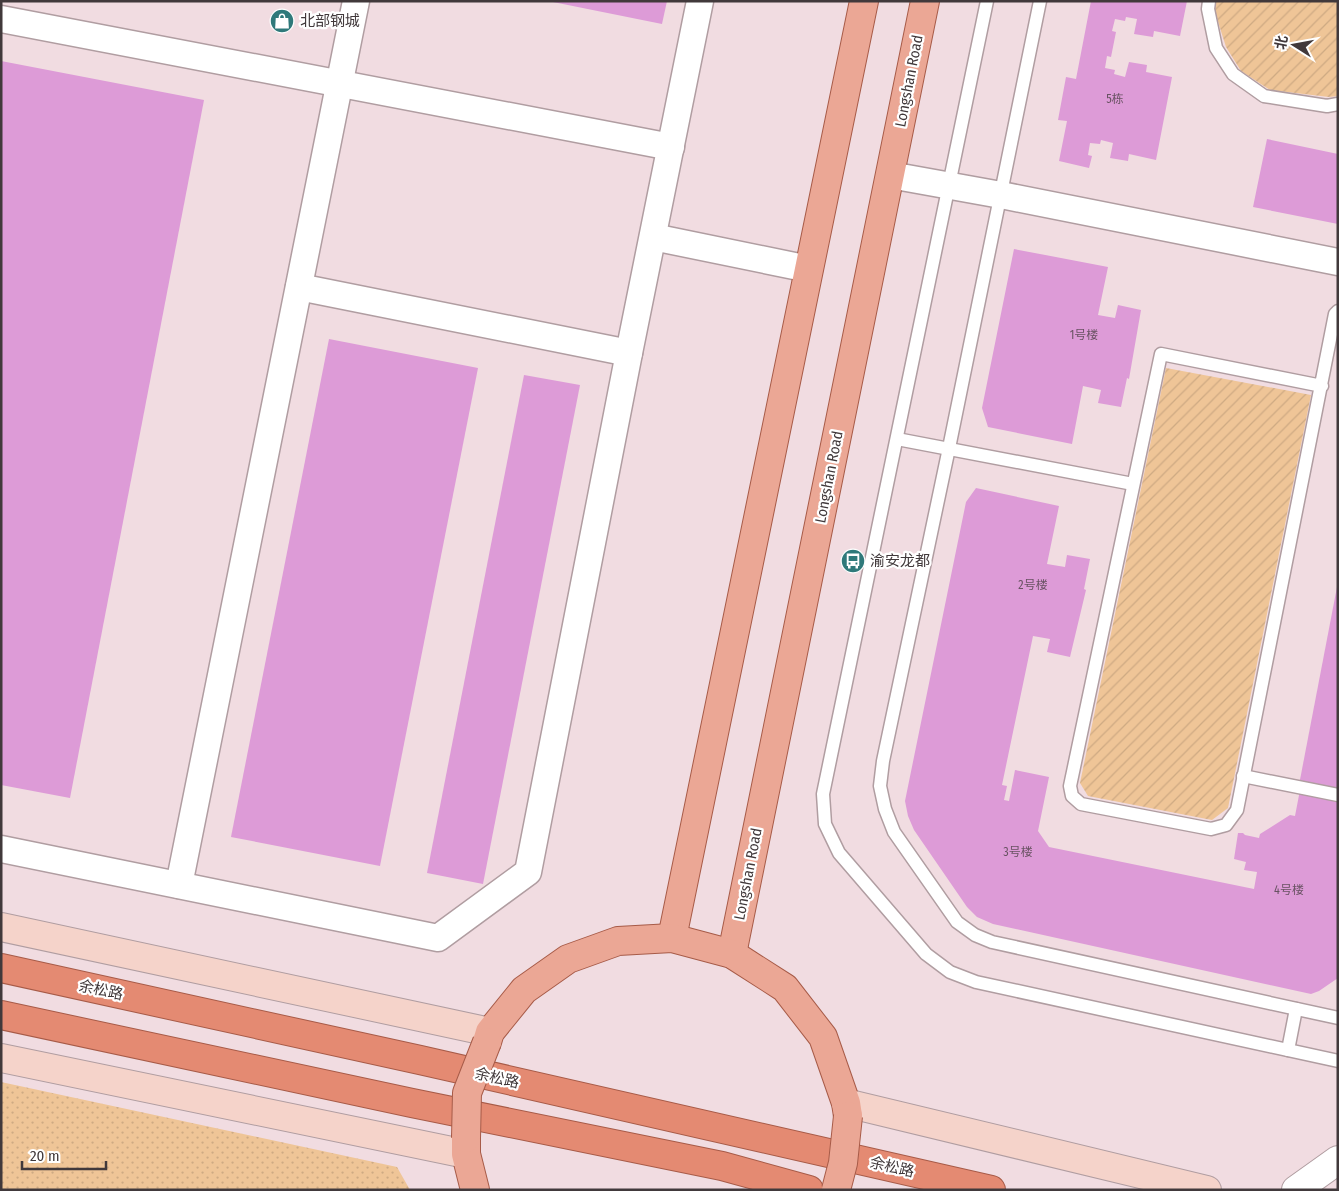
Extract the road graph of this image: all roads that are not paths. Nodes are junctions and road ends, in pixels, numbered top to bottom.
1 (356, 1) edge
2 (700, 1) edge
3 (864, 1) edge
4 (925, 1) edge
5 (987, 1) edge
6 (1040, 1) edge
7 (1209, 1) edge
8 (1, 19) edge
9 (340, 84) junction
10 (1338, 104) edge
11 (671, 147) junction
12 (890, 175) junction
13 (948, 186) junction
14 (1001, 195) junction
15 (653, 237) junction
16 (1338, 262) edge
17 (809, 269) junction
18 (299, 286) junction
19 (1338, 312) edge
20 (629, 353) junction
21 (1322, 386) junction
22 (896, 439) junction
23 (949, 448) junction
24 (1133, 484) junction
25 (1243, 776) junction
26 (1338, 795) edge
27 (1, 849) edge
28 (180, 885) junction
29 (1, 927) edge
30 (672, 938) junction
31 (732, 954) junction
32 (1, 968) edge
33 (1296, 1009) junction
34 (1, 1015) edge
35 (1338, 1018) edge
36 (488, 1037) junction
37 (1288, 1050) junction
38 (1, 1058) edge
39 (1338, 1061) edge
40 (847, 1110) junction
41 (466, 1146) junction
42 (1338, 1160) edge
43 (475, 1190) edge
44 (809, 1190) edge
45 (836, 1190) edge
46 (991, 1190) edge
47 (1207, 1190) edge
48 (1296, 1190) edge

1 - 9 street
2 - 11 street
3 - 17 main road
4 - 12 main road, Longshan Road
5 - 13 lane
6 - 14 lane
7 - 10 lane
8 - 9 street
9 - 11 street
9 - 18 street
11 - 15 street
12 - 13 street
12 - 31 main road, Longshan Road
13 - 14 street
13 - 22 lane
14 - 16 street
14 - 23 lane
15 - 17 street
15 - 20 street
17 - 30 main road
18 - 20 street
18 - 28 street
19 - 21 lane
20 - 28 street
21 - 24 lane
21 - 25 lane
22 - 23 lane
22 - 37 lane
23 - 24 lane
23 - 33 lane
24 - 25 lane
25 - 26 lane
27 - 28 street
29 - 36 main road
30 - 31 main road
30 - 36 main road
31 - 40 main road
32 - 46 highway, 余松路
33 - 35 lane
33 - 37 lane
34 - 44 highway
36 - 41 main road, bridge
37 - 39 lane
38 - 41 main road
40 - 45 main road, bridge
40 - 47 main road
41 - 43 main road
42 - 48 street

